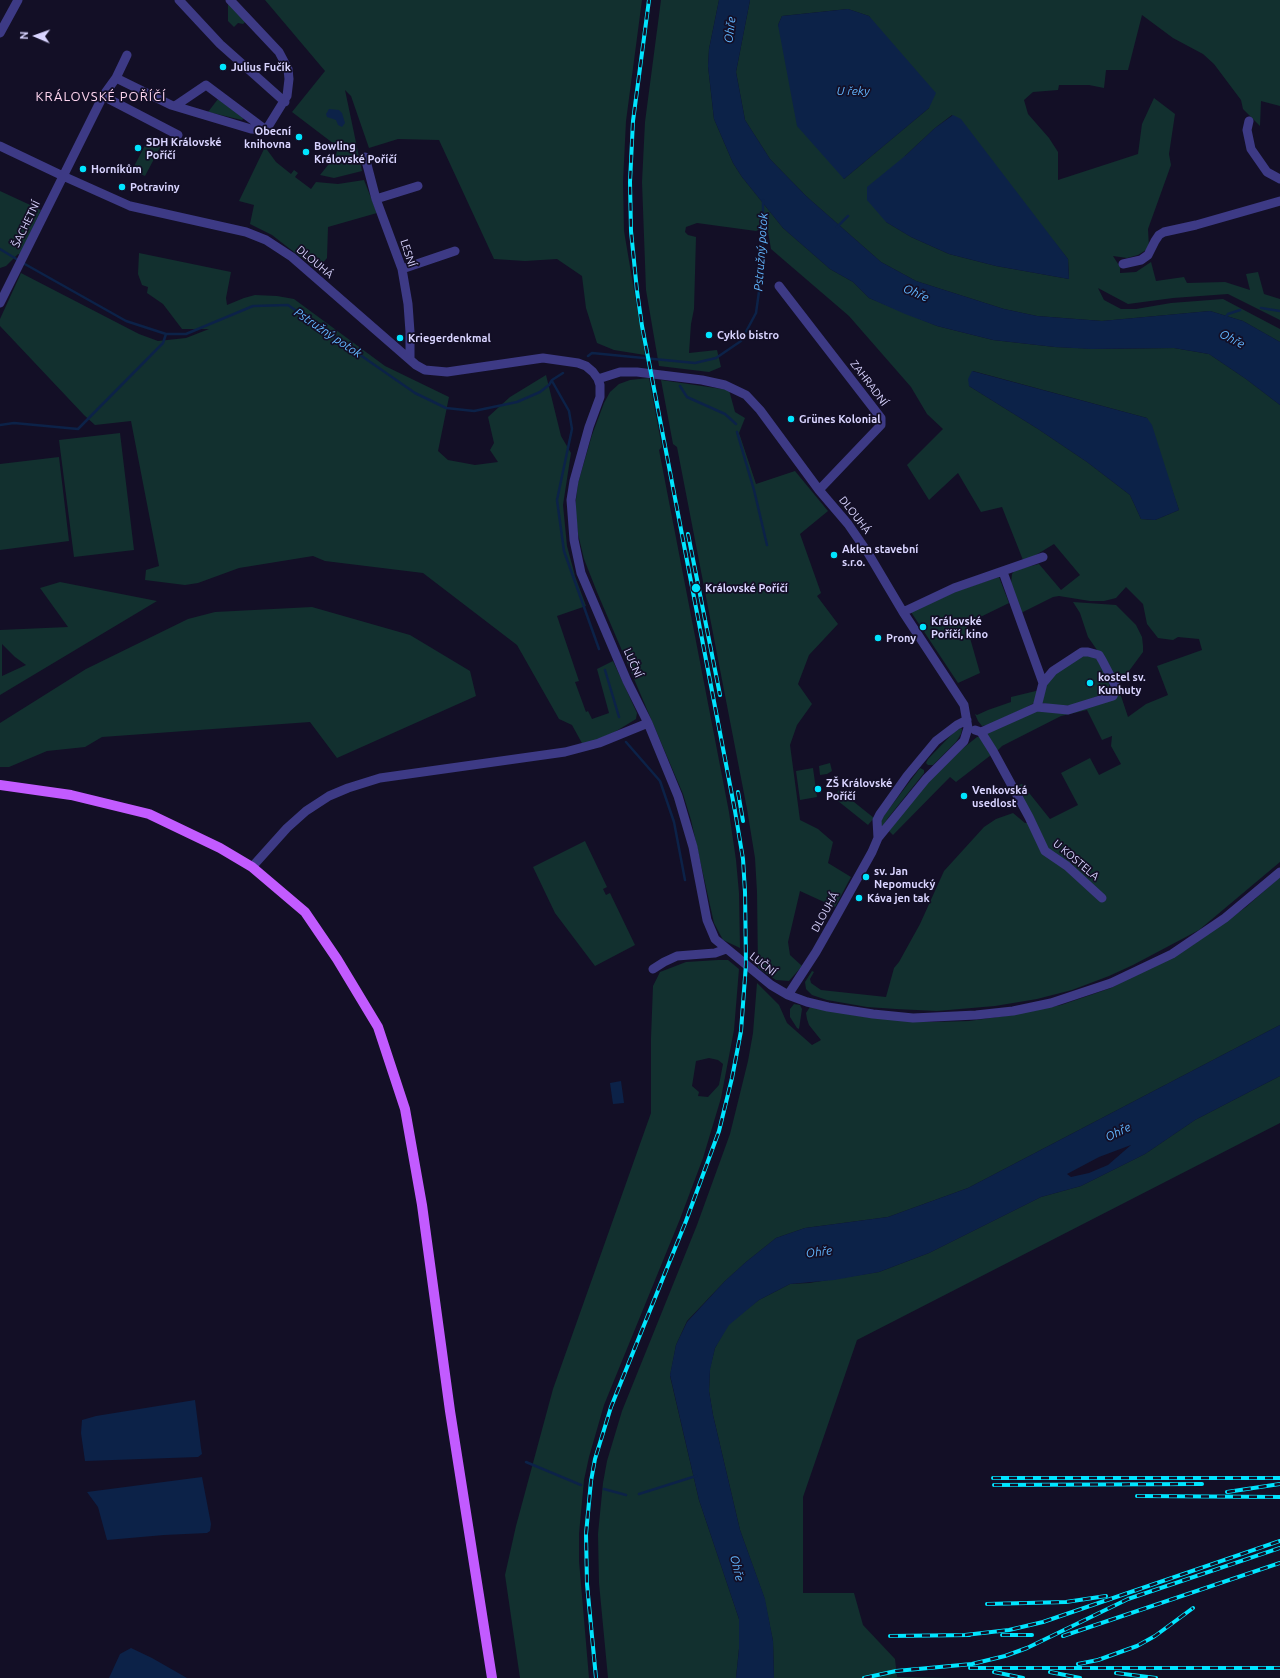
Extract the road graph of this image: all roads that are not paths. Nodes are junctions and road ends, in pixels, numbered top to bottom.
1 (18, 0) edge
2 (179, 0) edge
3 (230, 0) edge
4 (0, 33) edge
5 (128, 54) dead end
6 (116, 78) junction
7 (103, 96) junction
8 (284, 102) junction
9 (175, 106) junction
10 (1249, 121) dead end
11 (266, 130) junction
12 (178, 135) dead end
13 (0, 146) edge
14 (365, 157) dead end
15 (63, 176) junction
16 (1280, 179) edge
17 (418, 186) dead end
18 (376, 199) junction
19 (1280, 201) edge
20 (455, 251) dead end
21 (1123, 264) dead end
22 (402, 269) junction
23 (779, 286) dead end
24 (0, 303) edge
25 (410, 359) junction
26 (598, 379) junction
27 (819, 490) junction
28 (1043, 557) dead end
29 (1003, 572) junction
30 (903, 612) junction
31 (1043, 683) junction
32 (1037, 707) junction
33 (648, 723) junction
34 (968, 724) junction
35 (980, 732) junction
36 (0, 785) edge
37 (878, 838) junction
38 (252, 867) junction
39 (1280, 872) edge
40 (1102, 898) dead end
41 (726, 949) junction
42 (653, 969) dead end
43 (788, 995) junction
44 (492, 1678) edge

1 - 4 street
2 - 8 street
3 - 8 street
5 - 6 street, ŠACHETNÍ
6 - 7 street, ŠACHETNÍ
6 - 9 street
7 - 12 street
7 - 15 street, ŠACHETNÍ
8 - 11 street
9 - 11 street
9 - 11 street
10 - 16 street
13 - 15 street, DLOUHÁ
14 - 18 street, LESNÍ
15 - 24 street, ŠACHETNÍ
15 - 25 street, DLOUHÁ
17 - 18 street
18 - 22 street, LESNÍ
19 - 21 street
20 - 22 street
22 - 25 street, LESNÍ
23 - 27 street, ZAHRADNÍ
25 - 26 street, DLOUHÁ
26 - 27 street, DLOUHÁ
26 - 33 street, LUČNÍ
27 - 30 street, DLOUHÁ
28 - 29 street
29 - 30 street
29 - 31 street
30 - 34 street, DLOUHÁ
31 - 32 street
31 - 32 street
32 - 35 street
33 - 38 street
33 - 41 street, LUČNÍ
34 - 35 street
34 - 37 street, DLOUHÁ
34 - 37 street, DLOUHÁ
35 - 40 street, U KOSTELA
36 - 38 main road
37 - 43 street, DLOUHÁ
38 - 44 main road
39 - 43 street, LUČNÍ
41 - 42 street
41 - 43 street, LUČNÍ

